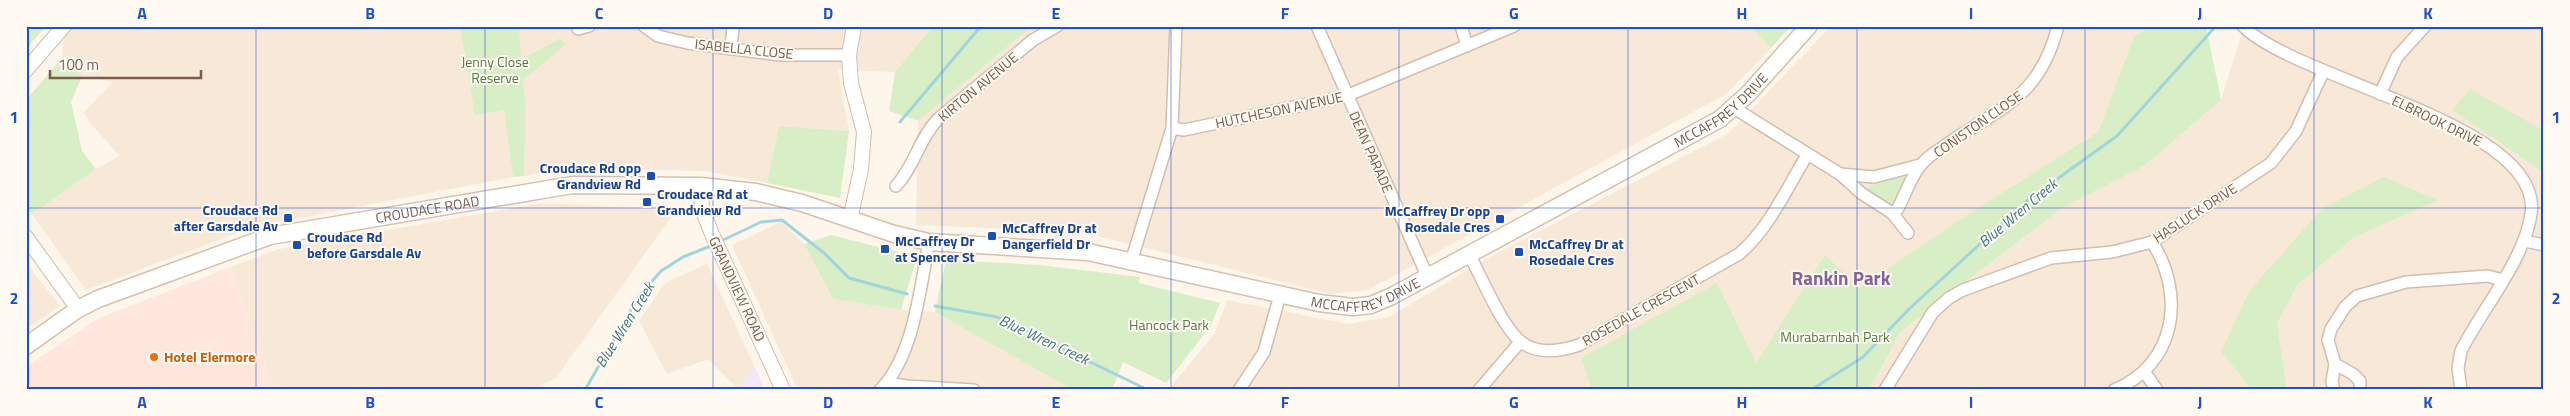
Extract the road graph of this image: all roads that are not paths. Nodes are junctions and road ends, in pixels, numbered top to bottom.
1 (64, 26) edge
2 (590, 26) edge
3 (644, 26) edge
4 (733, 26) edge
5 (854, 26) edge
6 (1058, 26) edge
7 (1176, 26) edge
8 (1317, 26) edge
9 (1461, 26) edge
10 (1514, 26) edge
11 (1809, 26) edge
12 (2058, 26) edge
13 (2243, 26) edge
14 (2425, 26) edge
15 (578, 30) dead end
16 (1467, 46) junction
17 (731, 49) junction
18 (849, 55) junction
19 (26, 70) edge
20 (2323, 72) junction
21 (2380, 94) junction
22 (1346, 96) junction
23 (1734, 108) junction
24 (1172, 128) junction
25 (1807, 155) junction
26 (1920, 165) junction
27 (1840, 174) junction
28 (701, 186) junction
29 (896, 186) dead end
30 (1892, 213) junction
31 (850, 220) junction
32 (1908, 233) dead end
33 (26, 238) edge
34 (2525, 241) junction
35 (929, 242) junction
36 (2152, 242) junction
37 (2544, 246) edge
38 (1469, 254) junction
39 (1131, 262) junction
40 (1428, 278) junction
41 (2502, 280) junction
42 (1280, 295) junction
43 (78, 309) junction
44 (1520, 342) junction
45 (26, 346) edge
46 (2335, 364) junction
47 (2144, 370) junction
48 (883, 386) edge
49 (1244, 388) edge
50 (2121, 388) edge
51 (783, 390) edge
52 (974, 390) edge
53 (1479, 390) edge
54 (1885, 390) edge
55 (2158, 390) edge
56 (2334, 390) edge
57 (2360, 390) edge
58 (2461, 390) edge

1 - 19 street
2 - 15 street
3 - 17 street, ISABELLA CLOSE
4 - 17 street
5 - 18 street
6 - 29 street, KIRTON AVENUE
7 - 24 street
8 - 22 street, DEAN PARADE
9 - 16 street
10 - 16 street, HUTCHESON AVENUE
11 - 23 main road, MCCAFFREY DRIVE
12 - 26 street, CONISTON CLOSE
13 - 20 street, ELBROOK DRIVE
14 - 21 street
16 - 22 street, HUTCHESON AVENUE
17 - 18 street, ISABELLA CLOSE
18 - 31 street
20 - 21 street, ELBROOK DRIVE
20 - 36 street, HASLUCK DRIVE
21 - 34 street, ELBROOK DRIVE
22 - 24 street, HUTCHESON AVENUE
22 - 40 street, DEAN PARADE
23 - 25 street, CONISTON CLOSE
23 - 38 main road, MCCAFFREY DRIVE
24 - 39 street
25 - 27 street, CONISTON CLOSE
25 - 44 street, ROSEDALE CRESCENT
26 - 27 street, CONISTON CLOSE
26 - 30 street, CONISTON CLOSE
27 - 30 street, CONISTON CLOSE
28 - 31 main road, CROUDACE ROAD
28 - 43 main road, CROUDACE ROAD
28 - 51 street, GRANDVIEW ROAD
30 - 32 street, CONISTON CLOSE
31 - 35 main road, MCCAFFREY DRIVE
33 - 43 street
34 - 37 street
34 - 41 street, ELBROOK DRIVE
35 - 39 main road, MCCAFFREY DRIVE
35 - 48 street
36 - 47 street
36 - 54 street, HASLUCK DRIVE
38 - 40 main road, MCCAFFREY DRIVE
38 - 44 street
39 - 42 main road, MCCAFFREY DRIVE
40 - 42 main road, MCCAFFREY DRIVE
41 - 46 street
41 - 58 street, ELBROOK DRIVE
42 - 49 street
43 - 45 main road, CROUDACE ROAD
44 - 53 street
46 - 56 street
46 - 57 street
47 - 50 street
47 - 55 street
48 - 52 street

